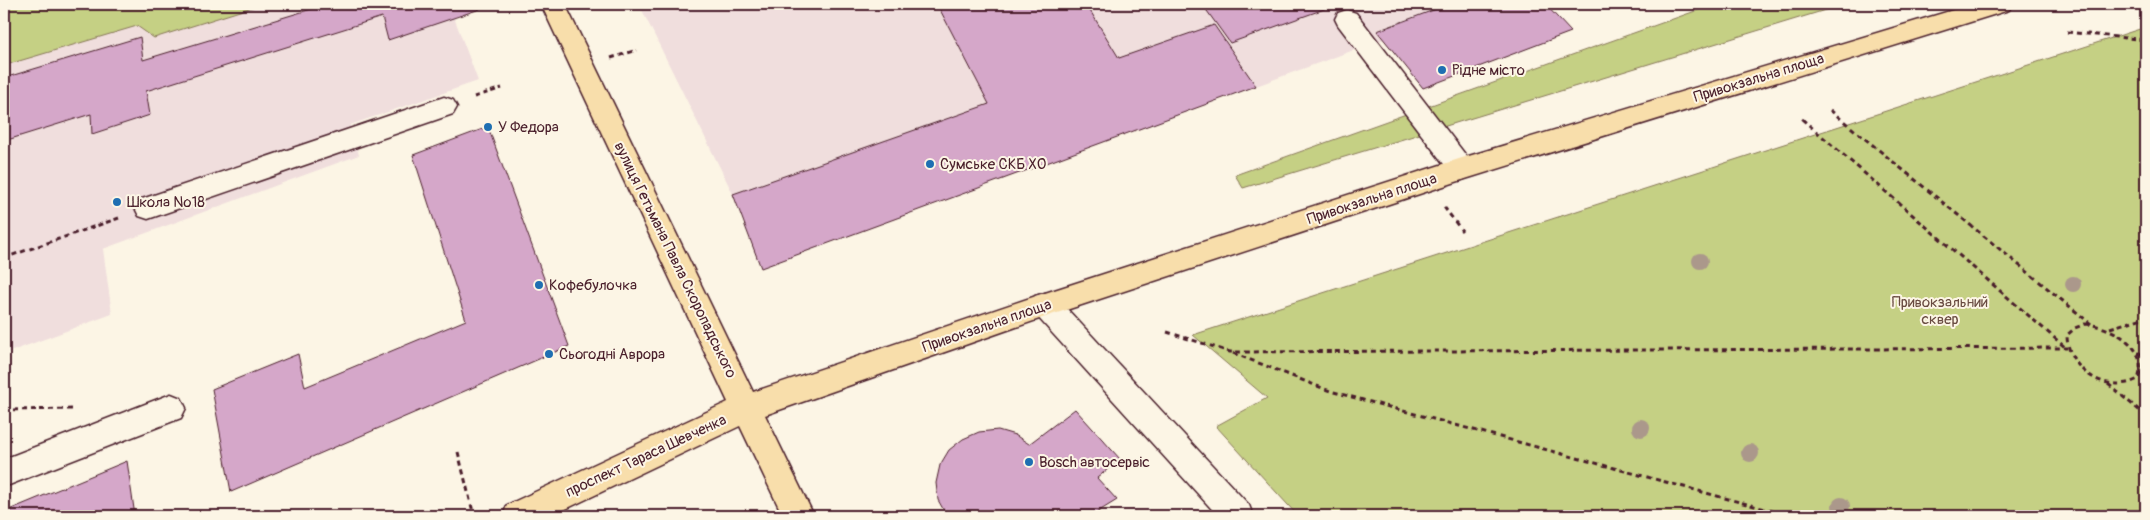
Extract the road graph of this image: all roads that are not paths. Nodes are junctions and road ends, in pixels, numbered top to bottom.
1 (553, 4) edge
2 (2001, 4) edge
3 (1348, 19) dead end
4 (444, 107) dead end
5 (1462, 169) junction
6 (148, 208) road end
7 (1045, 305) junction
8 (171, 408) dead end
9 (747, 408) junction
10 (4, 473) edge
11 (518, 516) edge
12 (799, 516) edge
13 (1238, 516) edge

1 - 9 main road, вулиця Гетьмана Павла Скоропадського
2 - 5 main road, Привокзальна площа
3 - 5 lane
4 - 6 lane
5 - 7 main road, Привокзальна площа
7 - 9 main road, Привокзальна площа
7 - 13 lane
8 - 10 lane
9 - 11 main road, проспект Тараса Шевченка
9 - 12 main road, вулиця Гетьмана Павла Скоропадського

